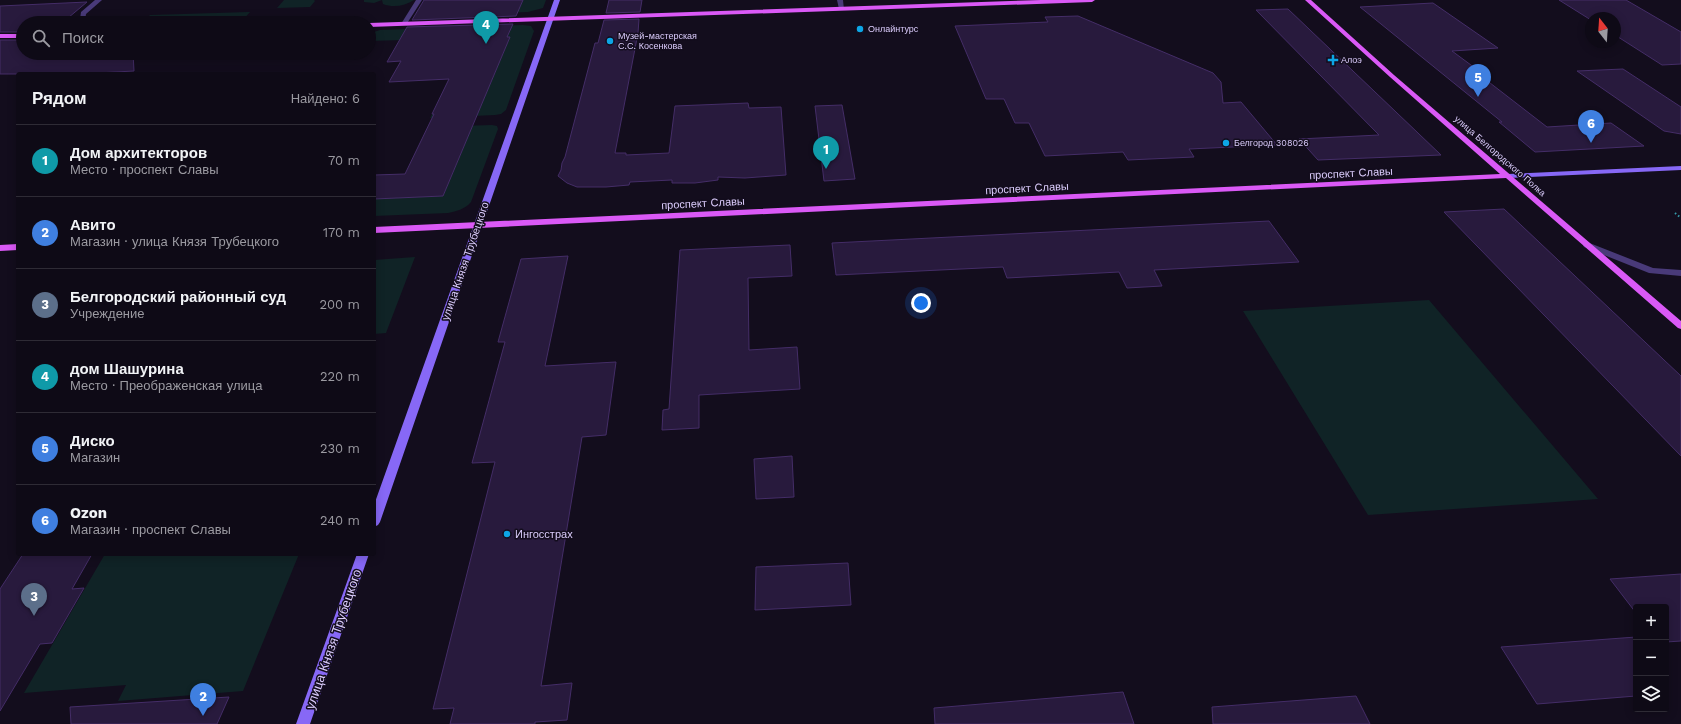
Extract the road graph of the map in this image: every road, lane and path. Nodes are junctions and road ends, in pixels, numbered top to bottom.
1 (99, 0) edge
2 (419, 0) edge
3 (557, 0) edge
4 (840, 0) edge
5 (1092, 0) edge
6 (1308, 0) edge
7 (842, 9) junction
8 (83, 16) edge
9 (550, 19) junction
10 (404, 24) junction
11 (376, 25) edge
12 (0, 36) edge
13 (16, 36) edge
14 (1681, 168) edge
15 (1508, 176) junction
16 (1675, 213) dead end
17 (1681, 218) edge
18 (478, 225) junction
19 (376, 230) edge
20 (1587, 245) junction
21 (16, 247) edge
22 (0, 248) edge
23 (1681, 273) edge
24 (1681, 326) edge
25 (376, 516) edge
26 (362, 556) edge
27 (303, 724) edge

1 - 8 lane
2 - 10 lane
3 - 9 street, улица Князя Трубецкого
4 - 7 lane
5 - 7 main road
6 - 15 main road, улица Белгородского Полка
7 - 9 main road
9 - 10 main road
9 - 18 street, улица Князя Трубецкого
10 - 11 main road
12 - 13 main road
14 - 15 street, проспект Славы
15 - 18 main road, проспект Славы
15 - 20 main road, улица Белгородского Полка
16 - 17 path
18 - 19 main road, проспект Славы
18 - 25 street, улица Князя Трубецкого
20 - 23 lane
20 - 24 main road, улица Белгородского Полка
21 - 22 main road
26 - 27 street, улица Князя Трубецкого

